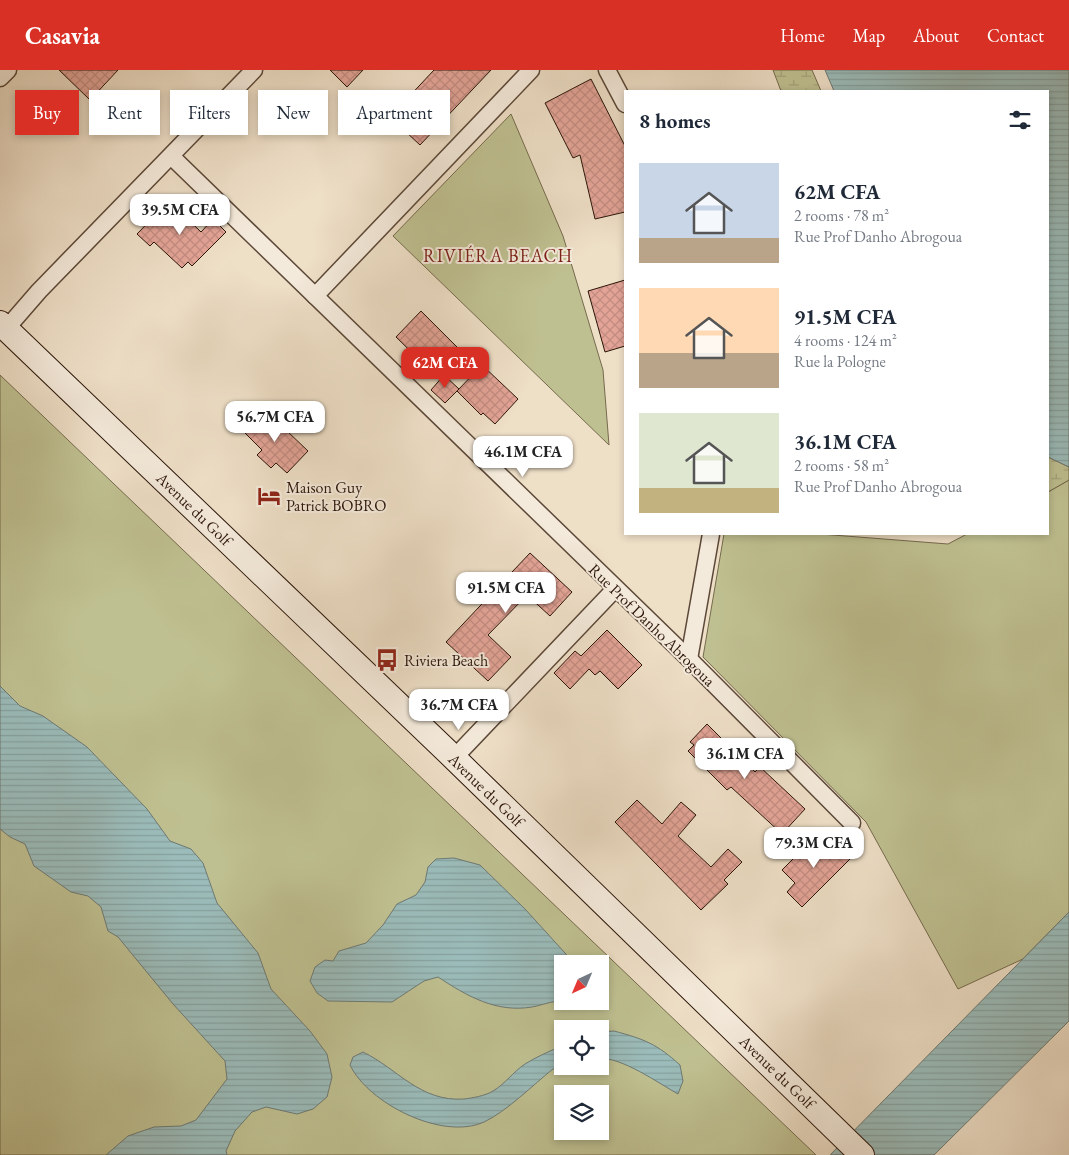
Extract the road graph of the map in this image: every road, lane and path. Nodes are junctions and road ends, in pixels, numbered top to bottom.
1 (8, 70) edge
2 (254, 70) edge
3 (531, 70) edge
4 (607, 70) edge
5 (0, 78) edge
6 (624, 102) edge
7 (171, 156) junction
8 (315, 296) junction
9 (3, 326) edge
10 (711, 535) edge
11 (615, 589) junction
12 (689, 659) junction
13 (454, 758) junction
14 (852, 822) dead end
15 (862, 1155) edge

1 - 5 street
2 - 7 street
3 - 8 street
4 - 6 street
7 - 8 street, Rue Prof Danho Abrogoua
7 - 9 street
8 - 11 street, Rue Prof Danho Abrogoua
9 - 13 main road, Avenue du Golf
10 - 12 street
11 - 12 street, Rue Prof Danho Abrogoua
11 - 13 street
12 - 14 street, Rue Prof Danho Abrogoua
13 - 15 main road, Avenue du Golf

